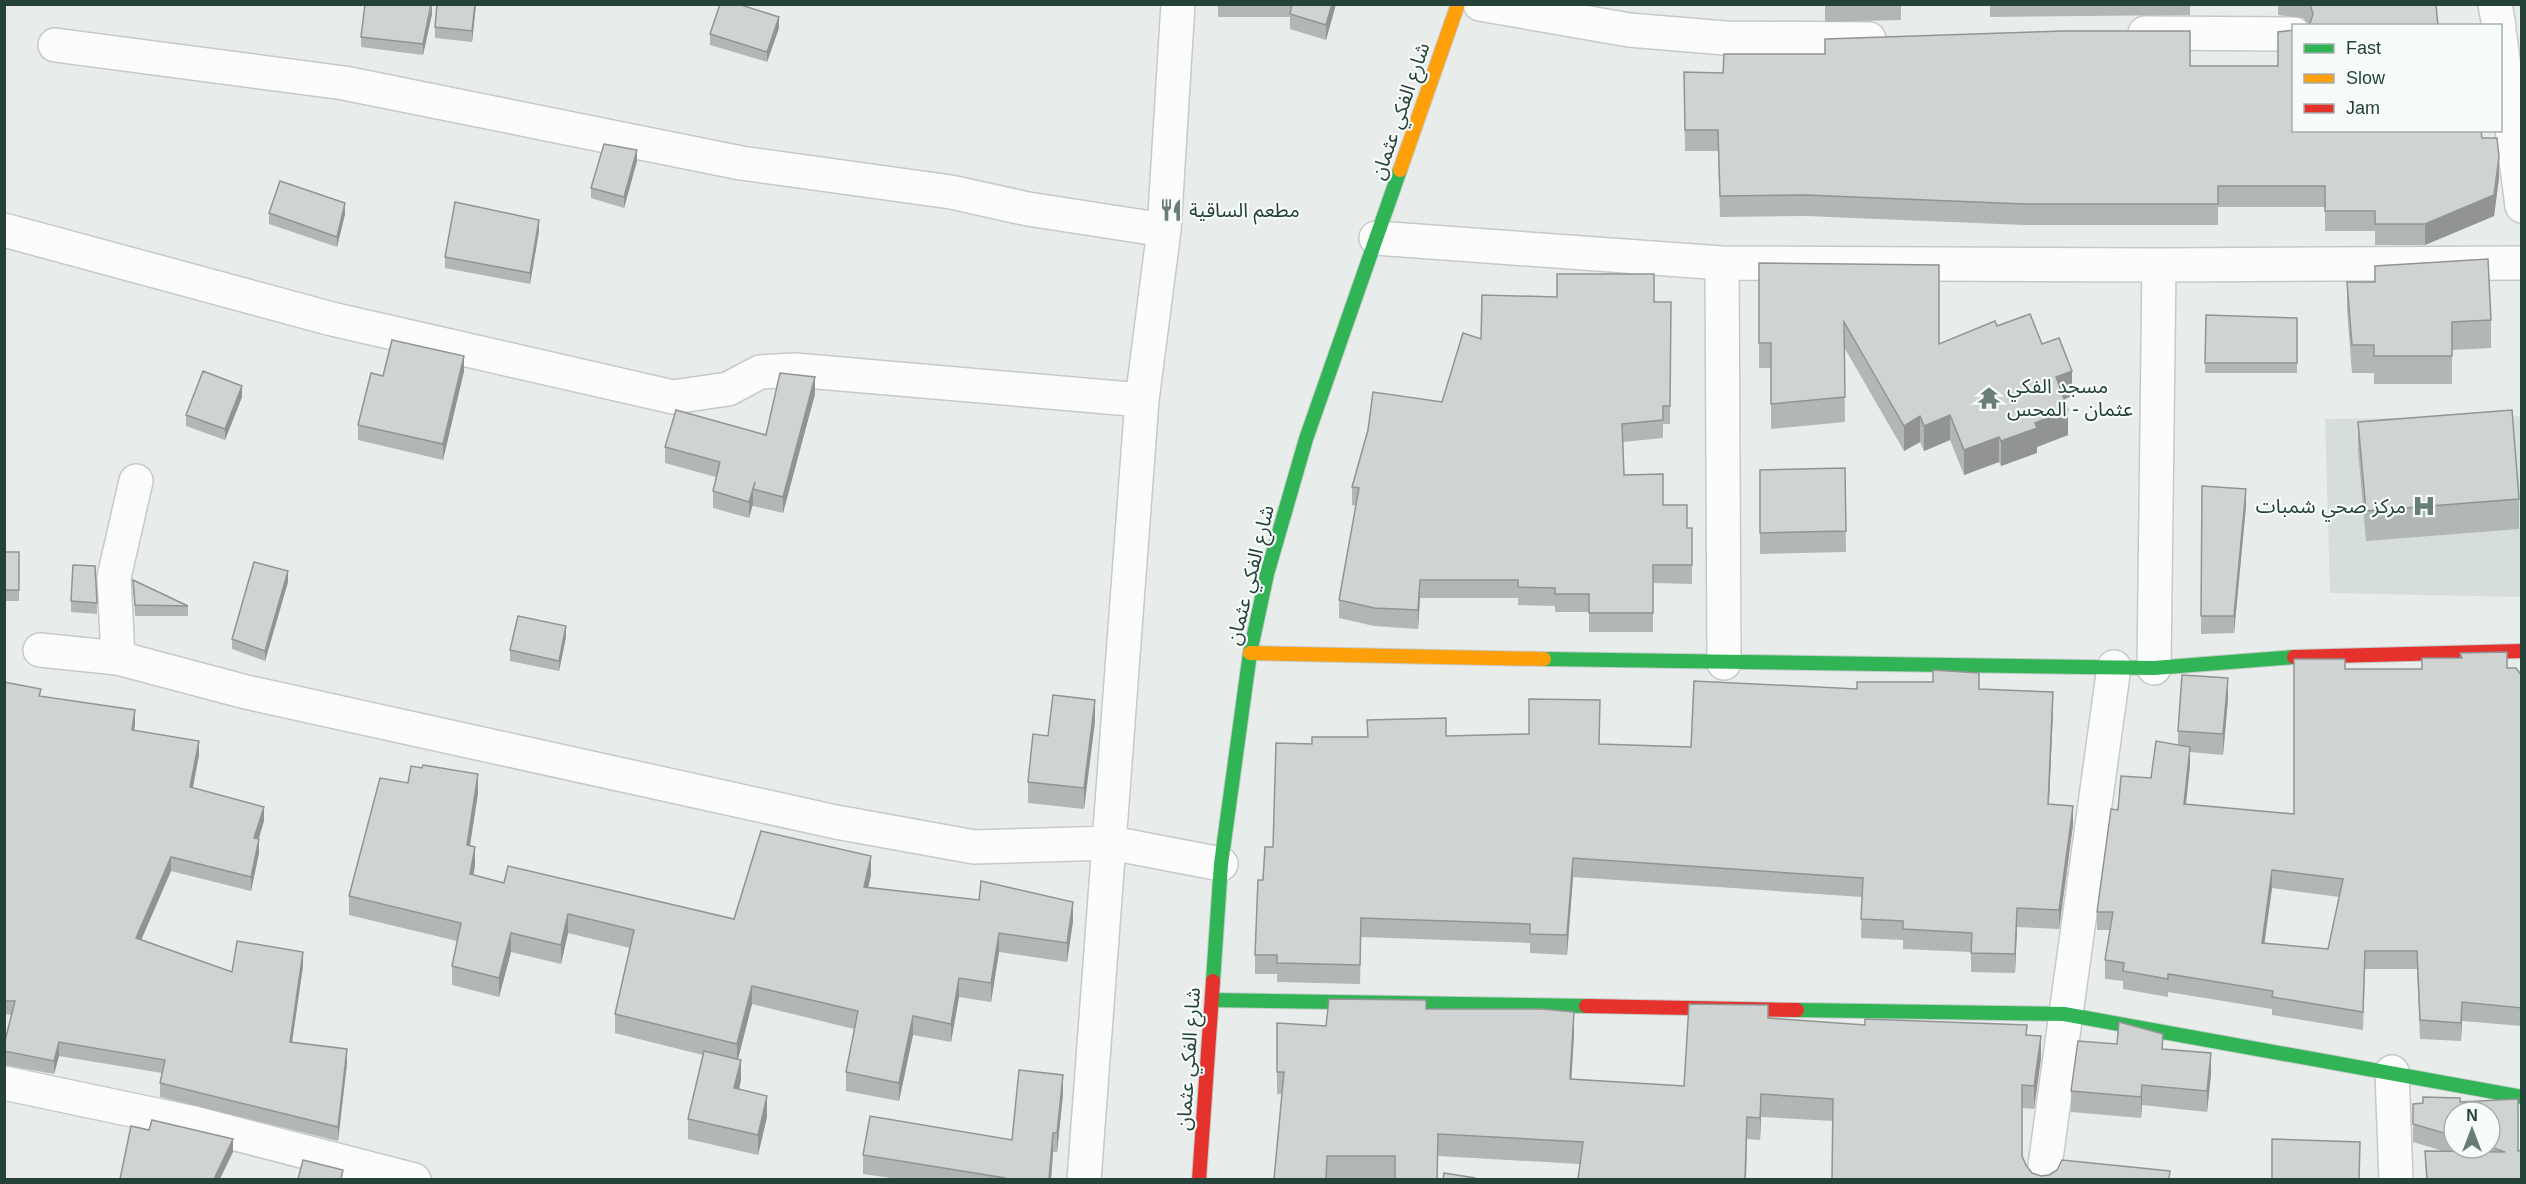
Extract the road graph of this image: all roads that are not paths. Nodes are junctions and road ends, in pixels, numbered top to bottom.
1 (1178, 4) edge
2 (1458, 4) edge
3 (1480, 4) edge
4 (2495, 4) edge
5 (2499, 24) edge
6 (2110, 33) edge
7 (2292, 34) edge
8 (1904, 38) edge
9 (55, 45) dead end
10 (2502, 51) edge
11 (2522, 206) edge
12 (4, 230) edge
13 (1164, 230) junction
14 (1376, 238) junction
15 (1722, 263) junction
16 (2522, 263) edge
17 (2159, 265) junction
18 (1142, 400) junction
19 (136, 481) dead end
20 (40, 650) dead end
21 (2522, 651) edge
22 (1250, 653) junction
23 (118, 658) junction
24 (1724, 663) junction
25 (2114, 667) junction
26 (2154, 668) junction
27 (1111, 843) junction
28 (1221, 864) junction
29 (1212, 1000) junction
30 (2064, 1014) junction
31 (2392, 1072) junction
32 (4, 1083) edge
33 (2522, 1097) edge
34 (414, 1179) edge
35 (1083, 1179) edge
36 (1199, 1179) edge
37 (2043, 1179) edge
38 (2396, 1179) edge

1 - 13 street
2 - 14 street, شارع الفكي عثمان
3 - 8 street
4 - 5 street
6 - 7 street
9 - 13 street
10 - 11 street
12 - 18 street
13 - 18 street
14 - 15 street
14 - 22 street, شارع الفكي عثمان
15 - 17 street
15 - 24 street
16 - 17 street
17 - 26 street
18 - 27 street
19 - 23 street
20 - 23 street
21 - 26 street
22 - 24 street
22 - 28 street, شارع الفكي عثمان
23 - 27 street
24 - 25 street
25 - 26 street
25 - 30 street
27 - 28 street
27 - 35 street
28 - 29 street, شارع الفكي عثمان
29 - 30 street
29 - 36 street, شارع الفكي عثمان
30 - 31 street
30 - 37 street
31 - 33 street
31 - 38 street
32 - 34 street

